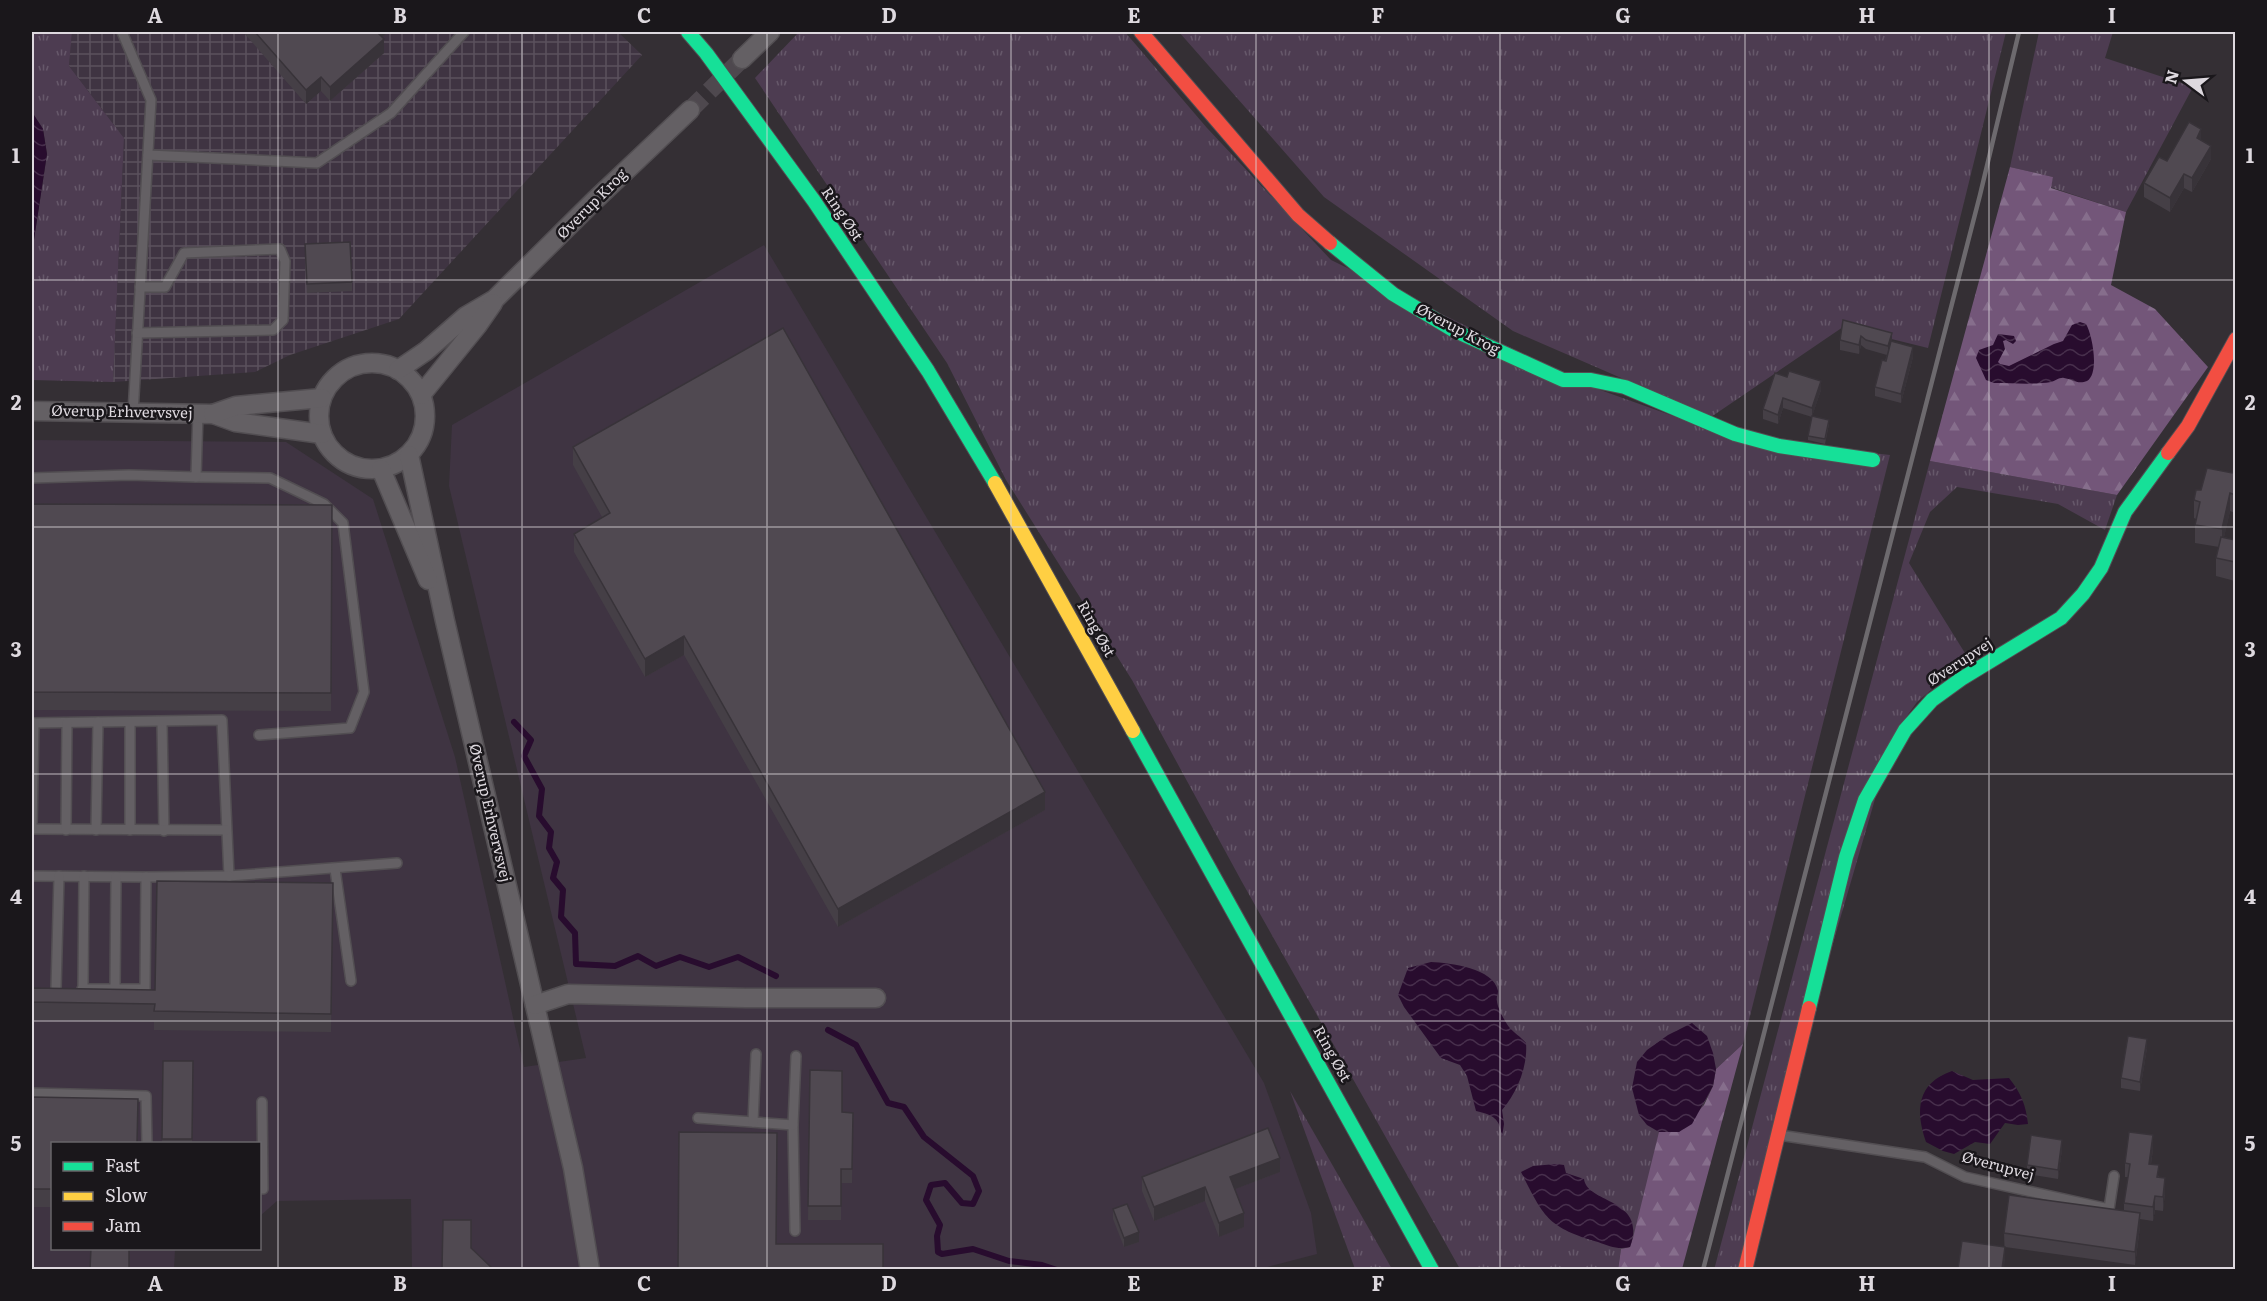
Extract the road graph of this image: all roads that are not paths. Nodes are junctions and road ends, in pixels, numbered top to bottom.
1 (122, 32) edge
2 (464, 32) edge
3 (688, 32) edge
4 (770, 32) edge
5 (1142, 32) edge
6 (742, 59) tunnel mouth
7 (690, 110) tunnel mouth
8 (148, 155) junction
9 (140, 287) junction
10 (495, 299) junction
11 (137, 333) junction
12 (2235, 339) edge
13 (398, 370) junction
14 (421, 394) junction
15 (322, 398) junction
16 (32, 411) edge
17 (133, 412) junction
18 (205, 414) junction
19 (322, 434) junction
20 (409, 454) junction
21 (1873, 460) dead end
22 (381, 469) junction
23 (196, 477) junction
24 (32, 478) edge
25 (445, 621) junction
26 (98, 722) junction
27 (130, 722) junction
28 (162, 722) junction
29 (33, 723) edge
30 (67, 723) junction
31 (259, 735) dead end
32 (32, 829) edge
33 (66, 830) junction
34 (96, 830) junction
35 (226, 830) junction
36 (130, 831) junction
37 (164, 831) junction
38 (397, 863) dead end
39 (335, 869) junction
40 (32, 876) edge
41 (59, 876) junction
42 (84, 876) junction
43 (229, 876) junction
44 (116, 877) junction
45 (146, 877) junction
46 (351, 981) dead end
47 (65, 989) junction
48 (115, 989) junction
49 (876, 998) dead end
50 (535, 1005) junction
51 (756, 1054) dead end
52 (796, 1056) dead end
53 (32, 1093) edge
54 (262, 1102) dead end
55 (698, 1118) dead end
56 (753, 1122) junction
57 (793, 1125) junction
58 (1777, 1135) junction
59 (147, 1142) edge
60 (2114, 1176) dead end
61 (263, 1189) dead end
62 (795, 1230) dead end
63 (590, 1269) edge
64 (1432, 1269) edge
65 (1745, 1269) edge

1 - 8 lane
2 - 8 lane
3 - 64 street, Ring Øst
4 - 6 street
5 - 21 street, Øverup Krog
7 - 10 street, Øverup Krog
8 - 9 lane
9 - 11 lane
9 - 11 lane
10 - 13 street, Øverup Krog
10 - 14 street, Øverup Krog
11 - 17 lane
12 - 58 street, Øverupvej
13 - 14 street
13 - 15 street
14 - 20 street
15 - 18 street, Øverup Erhvervsvej
15 - 19 street
16 - 17 street, Øverup Erhvervsvej
17 - 18 street, Øverup Erhvervsvej
18 - 19 street, Øverup Erhvervsvej
18 - 23 lane
19 - 22 street
20 - 22 street
20 - 25 street, Øverup Erhvervsvej
22 - 25 street, Øverup Erhvervsvej
23 - 24 lane
23 - 31 lane
25 - 50 street, Øverup Erhvervsvej
26 - 27 lane
26 - 30 lane
26 - 34 lane
27 - 28 lane
27 - 36 lane
28 - 35 lane
28 - 37 lane
29 - 30 lane
29 - 32 lane
30 - 33 lane
32 - 33 lane
33 - 34 lane
34 - 36 lane
35 - 37 lane
35 - 43 lane
36 - 37 lane
38 - 39 lane
39 - 43 lane
39 - 46 lane
40 - 41 lane
41 - 42 lane
41 - 47 lane
42 - 44 lane
42 - 47 lane
43 - 45 lane
44 - 45 lane
44 - 48 lane
45 - 48 lane
47 - 48 lane
49 - 50 street
50 - 63 street, Øverup Erhvervsvej
51 - 56 lane
52 - 57 lane
53 - 59 lane
54 - 61 lane
55 - 56 lane
56 - 57 lane
57 - 62 lane
58 - 60 lane, Øverupvej
58 - 65 street, Øverupvej

